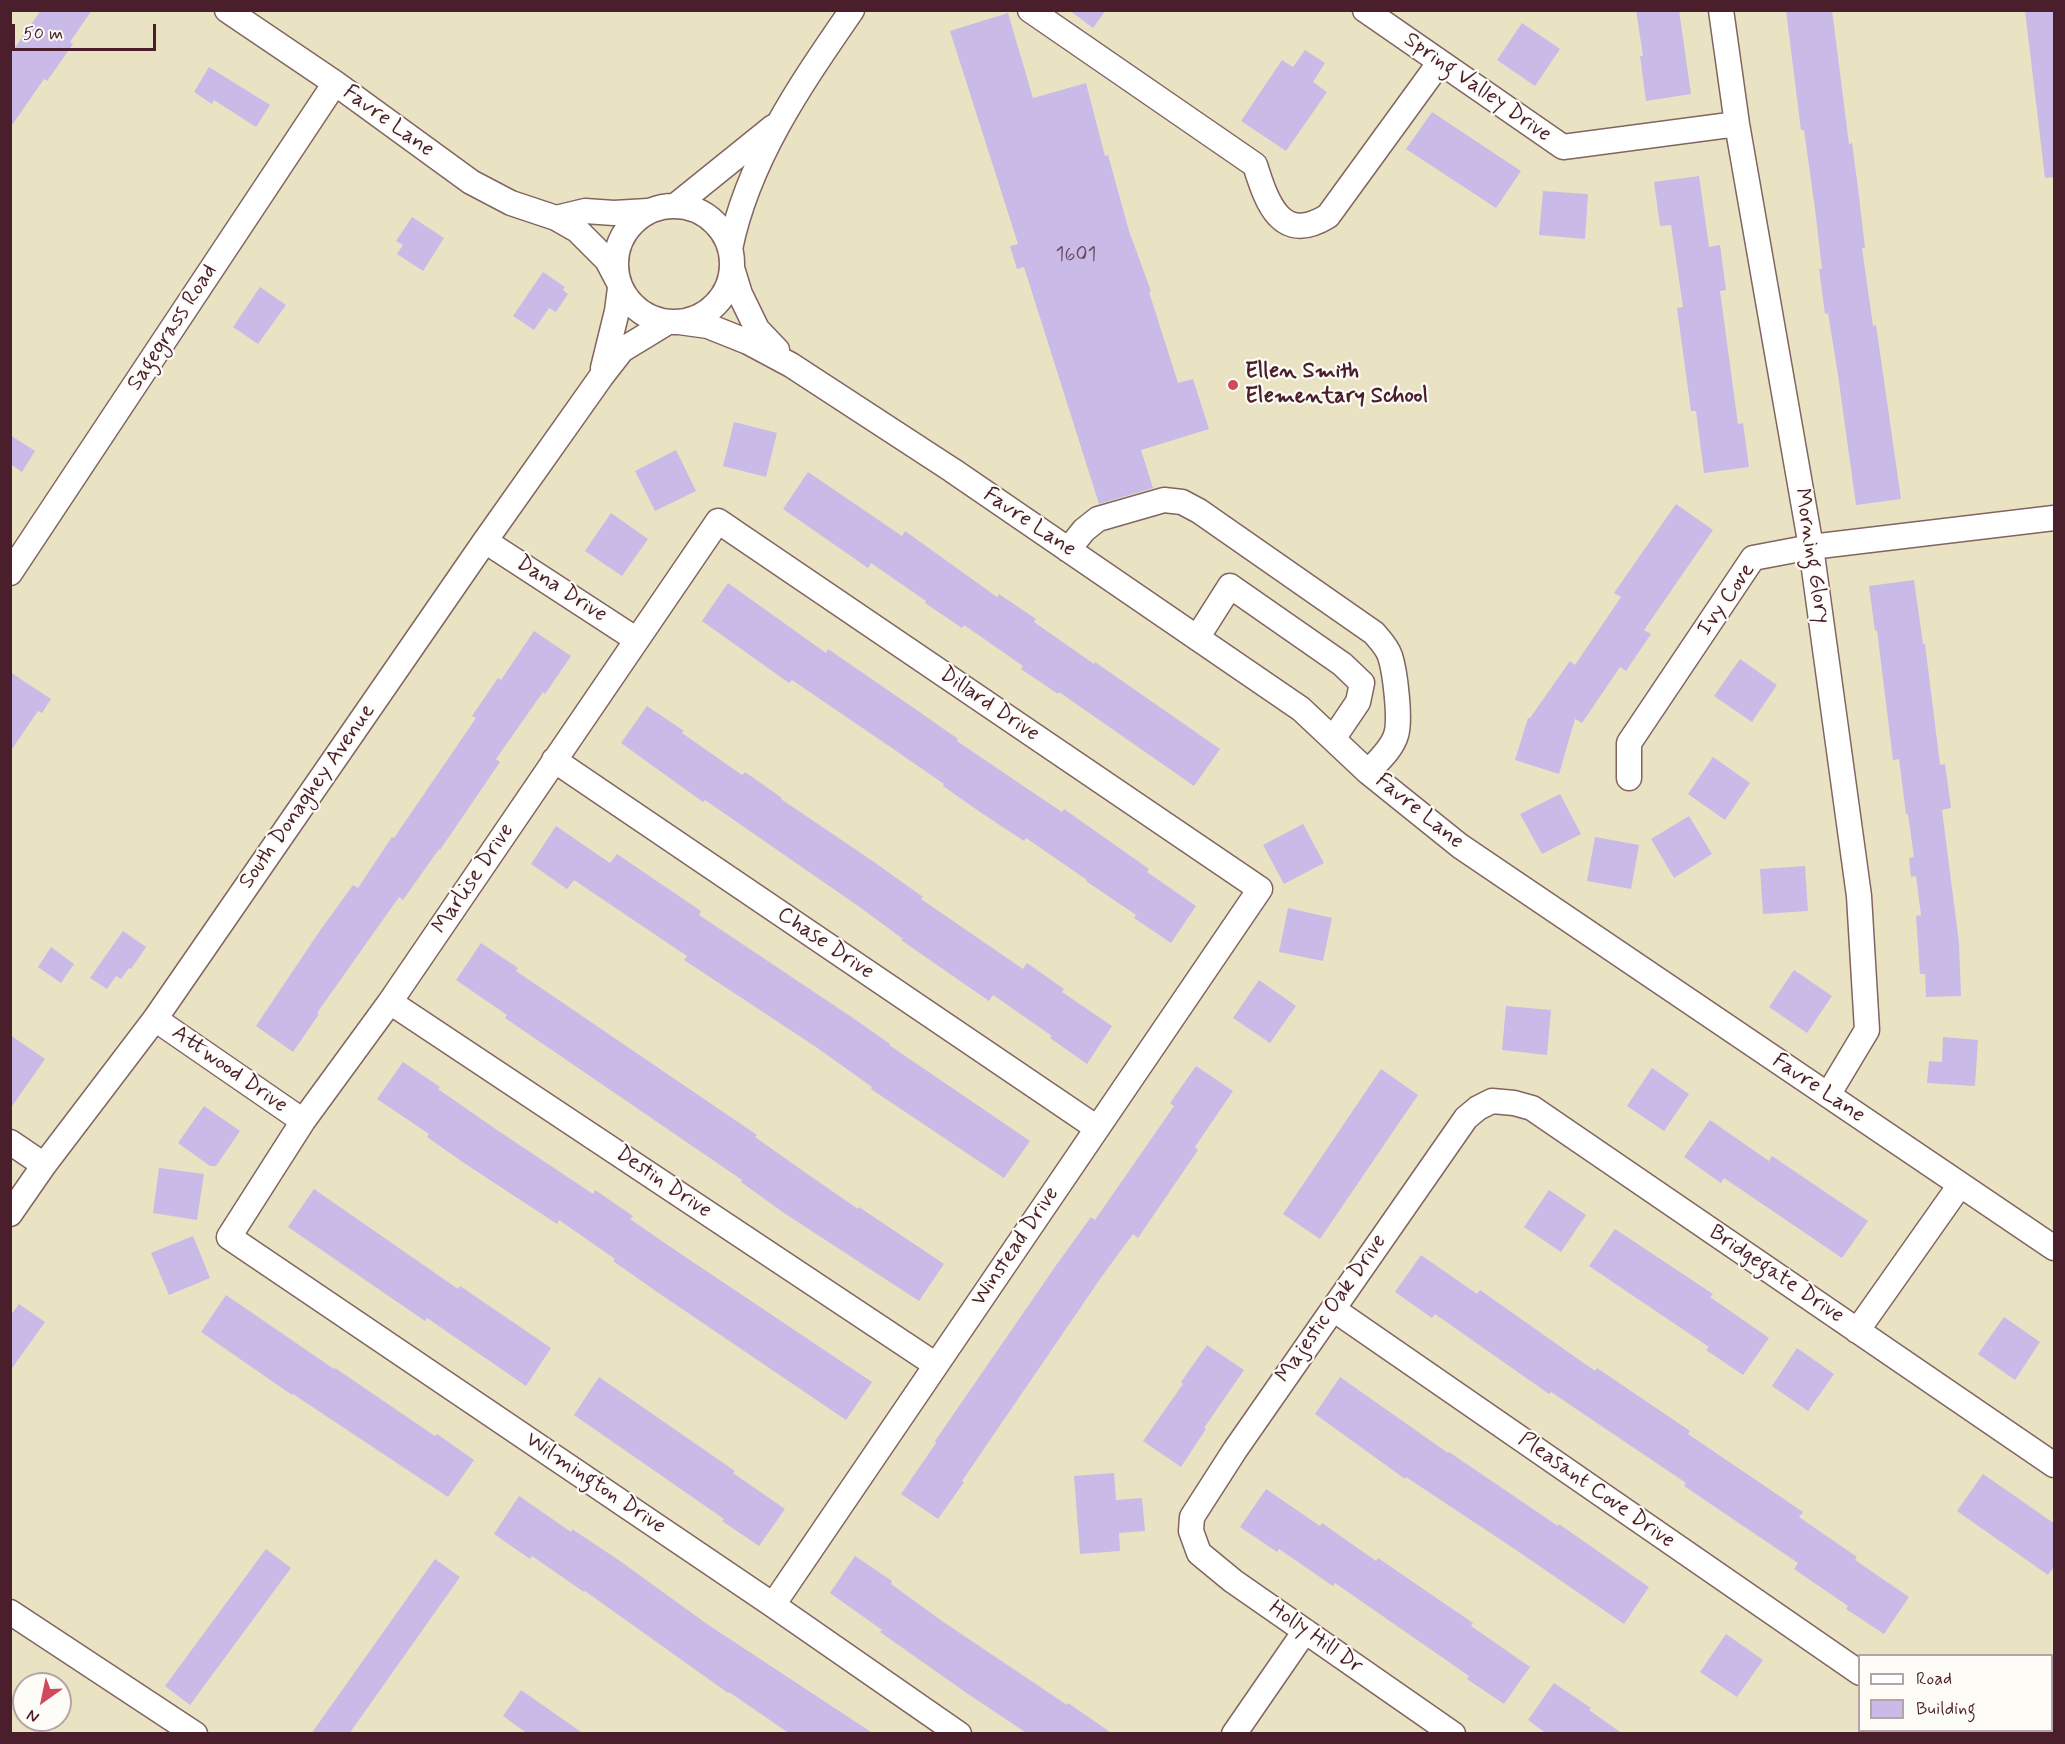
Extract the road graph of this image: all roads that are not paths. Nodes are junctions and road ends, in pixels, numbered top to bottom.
1 (227, 10) edge
2 (852, 10) edge
3 (1030, 10) edge
4 (1365, 10) edge
5 (1720, 10) edge
6 (1440, 62) junction
7 (335, 83) junction
8 (777, 123) junction
9 (1737, 124) junction
10 (675, 206) junction
11 (648, 212) junction
12 (556, 218) junction
13 (731, 258) junction
14 (619, 285) junction
15 (673, 322) junction
16 (791, 365) junction
17 (601, 377) junction
18 (2055, 518) edge
19 (718, 520) joint
20 (485, 541) junction
21 (1811, 547) junction
22 (1068, 550) junction
23 (10, 573) edge
24 (1197, 638) junction
25 (637, 640) junction
26 (1333, 739) junction
27 (554, 760) junction
28 (1368, 772) junction
29 (1629, 778) dead end
30 (1260, 889) joint
31 (390, 1002) junction
32 (155, 1019) junction
33 (1828, 1095) junction
34 (1492, 1101) joint
35 (303, 1121) junction
36 (1096, 1128) junction
37 (10, 1142) edge
38 (44, 1165) junction
39 (1960, 1185) junction
40 (10, 1214) edge
41 (229, 1237) joint
42 (2055, 1248) edge
43 (1333, 1309) junction
44 (1857, 1330) junction
45 (936, 1365) junction
46 (2055, 1465) edge
47 (1191, 1531) joint
48 (773, 1605) junction
49 (10, 1612) edge
50 (1305, 1631) junction
51 (1858, 1672) edge
52 (195, 1734) edge
53 (958, 1734) edge
54 (1234, 1734) edge
55 (1453, 1734) edge

1 - 7 street, Favre Lane
2 - 8 street
3 - 6 street
4 - 6 street, Spring Valley Drive
5 - 9 street, Morning Glory
6 - 9 street, Spring Valley Drive
7 - 12 street, Favre Lane
7 - 23 street, Sagegrass Road
8 - 10 street
8 - 13 street
9 - 21 street, Morning Glory
10 - 11 street
10 - 13 street
11 - 12 street
11 - 14 street
12 - 14 street, Favre Lane
13 - 15 street
13 - 16 street, Favre Lane
14 - 15 street
14 - 17 street, South Donaghey Avenue
15 - 16 street, Favre Lane
15 - 17 street, South Donaghey Avenue
16 - 22 street, Favre Lane
17 - 20 street, South Donaghey Avenue
18 - 21 street, Ivy Cove
19 - 25 street, Marlise Drive
19 - 30 street, Dillard Drive
20 - 25 street, Dana Drive
20 - 32 street, South Donaghey Avenue
21 - 29 street, Ivy Cove
21 - 33 street, Morning Glory
22 - 24 street, Favre Lane
22 - 28 street
24 - 26 street, Favre Lane
24 - 26 street
25 - 27 street, Marlise Drive
26 - 28 street, Favre Lane
27 - 31 street, Marlise Drive
27 - 36 street, Chase Drive
28 - 33 street, Favre Lane
30 - 36 street, Winstead Drive
31 - 35 street, Marlise Drive
31 - 45 street, Destin Drive
32 - 35 street, Attwood Drive
32 - 38 street, South Donaghey Avenue
33 - 39 street, Favre Lane
34 - 43 street, Majestic Oak Drive
34 - 44 street, Bridgegate Drive
35 - 41 street, Marlise Drive
36 - 45 street, Winstead Drive
37 - 38 street
38 - 40 street, South Donaghey Avenue
39 - 42 street, Favre Lane
39 - 44 street
41 - 48 street, Wilmington Drive
43 - 47 street, Majestic Oak Drive
43 - 51 street, Pleasant Cove Drive
44 - 46 street, Bridgegate Drive
45 - 48 street, Winstead Drive
47 - 50 street, Holly Hill Dr
48 - 53 street, Wilmington Drive
49 - 52 street
50 - 54 street
50 - 55 street, Holly Hill Dr

